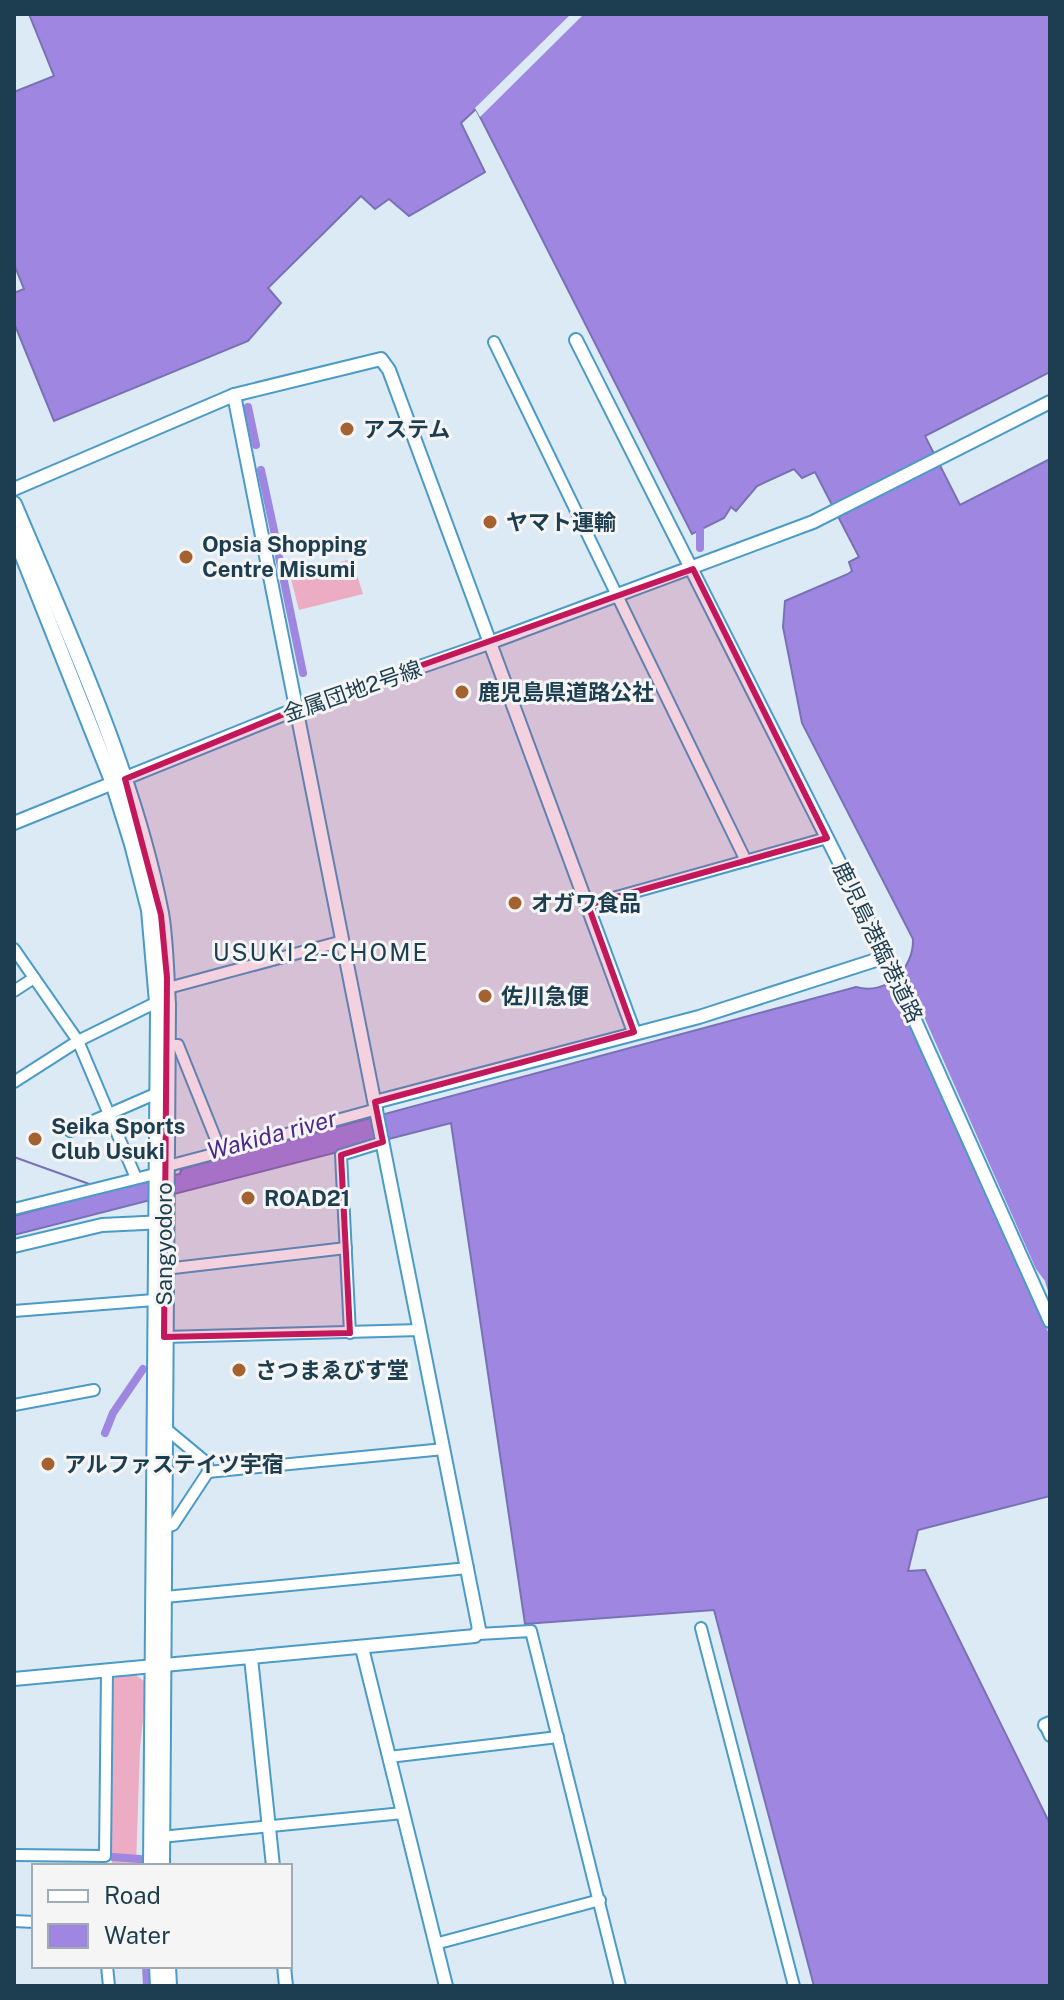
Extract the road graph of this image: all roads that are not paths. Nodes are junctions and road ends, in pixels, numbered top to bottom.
1 (576, 340) dead end
2 (494, 342) dead end
3 (234, 395) junction
4 (1050, 402) edge
5 (14, 489) edge
6 (14, 504) edge
7 (14, 534) edge
8 (693, 569) junction
9 (617, 593) junction
10 (489, 643) junction
11 (297, 710) junction
12 (119, 781) junction
13 (14, 823) edge
14 (827, 838) junction
15 (746, 861) junction
16 (588, 905) junction
17 (343, 941) junction
18 (14, 949) edge
19 (876, 960) dead end
20 (34, 978) junction
21 (168, 988) junction
22 (14, 991) edge
23 (157, 1002) junction
24 (634, 1032) junction
25 (78, 1041) junction
26 (168, 1045) junction
27 (14, 1082) edge
28 (155, 1094) junction
29 (377, 1108) junction
30 (109, 1113) junction
31 (70, 1131) dead end
32 (383, 1140) junction
33 (221, 1152) junction
34 (161, 1172) junction
35 (136, 1178) junction
36 (14, 1209) edge
37 (159, 1222) junction
38 (14, 1246) edge
39 (346, 1248) junction
40 (165, 1269) junction
41 (154, 1300) junction
42 (14, 1311) edge
43 (1050, 1321) edge
44 (420, 1330) junction
45 (350, 1333) junction
46 (164, 1337) junction
47 (94, 1390) dead end
48 (14, 1405) edge
49 (165, 1428) junction
50 (444, 1449) junction
51 (208, 1472) junction
52 (166, 1527) junction
53 (468, 1568) junction
54 (165, 1597) junction
55 (701, 1628) dead end
56 (478, 1634) junction
57 (362, 1648) junction
58 (251, 1658) junction
59 (160, 1668) junction
60 (107, 1671) junction
61 (14, 1679) edge
62 (558, 1737) junction
63 (389, 1757) junction
64 (403, 1813) junction
65 (269, 1826) junction
66 (161, 1837) junction
67 (14, 1855) edge
68 (39, 1861) edge
69 (104, 1861) edge
70 (151, 1864) edge
71 (162, 1864) edge
72 (273, 1864) edge
73 (600, 1900) junction
74 (435, 1944) junction
75 (438, 1986) edge
76 (446, 1986) edge
77 (620, 1986) edge
78 (794, 1986) edge

1 - 8 street, 鹿児島港臨港道路
2 - 9 street
3 - 5 street
3 - 10 street
3 - 11 street
4 - 8 street, 金属団地2号線
6 - 12 main road, Sangyodoro
7 - 12 main road, Sangyodoro
8 - 9 street, 金属団地2号線
8 - 14 street, 鹿児島港臨港道路
9 - 10 street, 金属団地2号線
9 - 15 street
10 - 11 street, 金属団地2号線
10 - 16 street
11 - 12 street, 金属団地2号線
11 - 17 street
12 - 13 street, 金属団地2号線
12 - 21 main road, Sangyodoro
12 - 23 main road, Sangyodoro
14 - 15 street
14 - 43 street, 鹿児島港臨港道路
15 - 16 street
16 - 24 street
17 - 21 street
17 - 29 street
18 - 20 street
19 - 24 street
20 - 22 street
20 - 25 street
21 - 26 main road, Sangyodoro
23 - 25 street
23 - 28 main road, Sangyodoro
24 - 29 street
25 - 27 street
25 - 30 street
26 - 33 street
26 - 34 main road, Sangyodoro
28 - 30 street
28 - 34 main road, Sangyodoro
29 - 32 street
29 - 33 street
30 - 31 street
30 - 35 street
32 - 39 street
32 - 44 street
33 - 34 street
34 - 35 street
34 - 37 main road, Sangyodoro
35 - 36 street
37 - 38 street
37 - 40 main road, Sangyodoro
37 - 41 main road, Sangyodoro
39 - 40 street
39 - 45 street
40 - 46 main road, Sangyodoro
41 - 42 street
41 - 59 main road, Sangyodoro
44 - 45 street
44 - 50 street
45 - 46 street
46 - 49 main road, Sangyodoro
47 - 48 street
49 - 51 street
49 - 52 main road, Sangyodoro
50 - 51 street
50 - 53 street
51 - 52 street
52 - 54 main road, Sangyodoro
53 - 54 street
53 - 56 street
54 - 59 main road, Sangyodoro
55 - 78 street
56 - 57 street
56 - 62 street
57 - 58 street
57 - 63 street
58 - 59 street
58 - 65 street
59 - 60 street
59 - 66 main road, Sangyodoro
59 - 70 main road, Sangyodoro
60 - 61 street
60 - 69 street
62 - 63 street
62 - 73 street
63 - 64 street
64 - 65 street
64 - 74 street
65 - 66 street
65 - 72 street
66 - 71 main road, Sangyodoro
67 - 68 street
68 - 69 street
73 - 74 street
73 - 77 street
74 - 76 street
75 - 76 street

